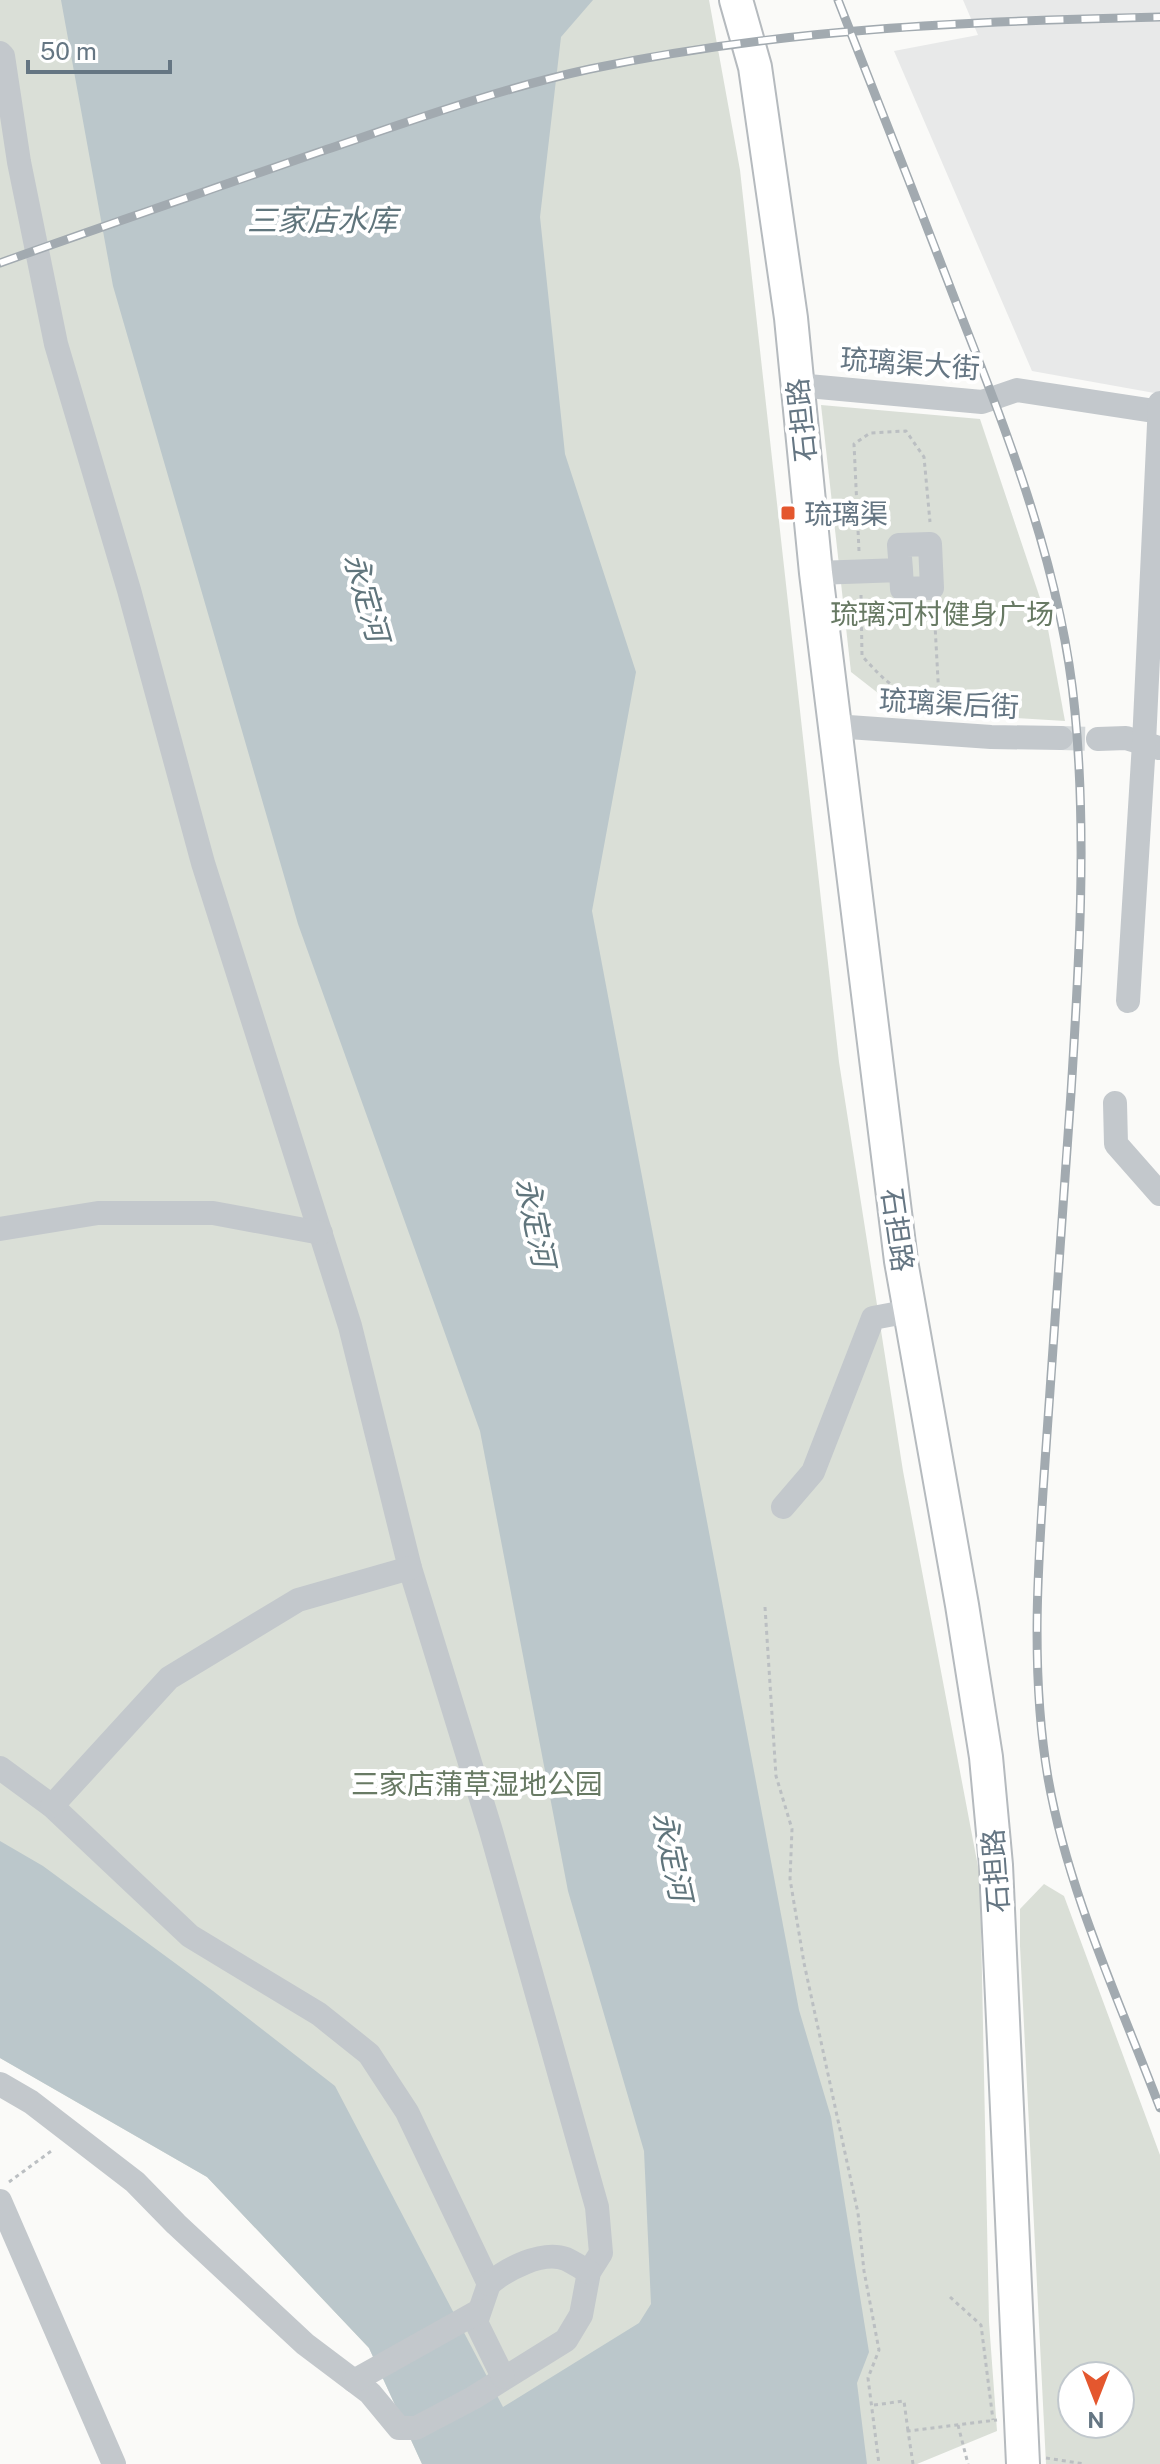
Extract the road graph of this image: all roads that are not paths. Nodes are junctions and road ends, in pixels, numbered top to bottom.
1 (736, 0) edge
2 (0, 53) edge
3 (797, 385) junction
4 (1160, 403) edge
5 (1160, 412) edge
6 (901, 570) junction
7 (816, 573) junction
8 (834, 726) junction
9 (1061, 738) tunnel mouth
10 (1098, 739) tunnel mouth
11 (1152, 746) edge
12 (1128, 1001) dead end
13 (1115, 1103) dead end
14 (1160, 1194) edge
15 (0, 1229) edge
16 (321, 1233) junction
17 (910, 1311) junction
18 (783, 1507) dead end
19 (410, 1568) junction
20 (0, 1768) edge
21 (52, 1806) junction
22 (0, 2084) edge
23 (0, 2201) edge
24 (589, 2272) junction
25 (489, 2284) junction
26 (479, 2311) junction
27 (503, 2377) junction
28 (354, 2381) junction
29 (1023, 2460) edge
30 (114, 2464) edge

1 - 3 main road, 石担路
2 - 16 street
3 - 5 street, 琉璃渠大街
3 - 7 main road, 石担路
4 - 5 street
5 - 11 street
6 - 6 street
6 - 7 street
7 - 8 main road, 石担路
8 - 9 street, 琉璃渠后街
8 - 17 main road, 石担路
10 - 11 street
11 - 12 street
13 - 14 street
15 - 16 street
16 - 19 street
17 - 18 street
17 - 29 main road, 石担路
19 - 21 street
19 - 24 street
20 - 21 street
21 - 25 street
22 - 28 street
23 - 30 street
24 - 25 street
24 - 27 street
25 - 26 street
26 - 27 street
26 - 28 street
27 - 28 street

